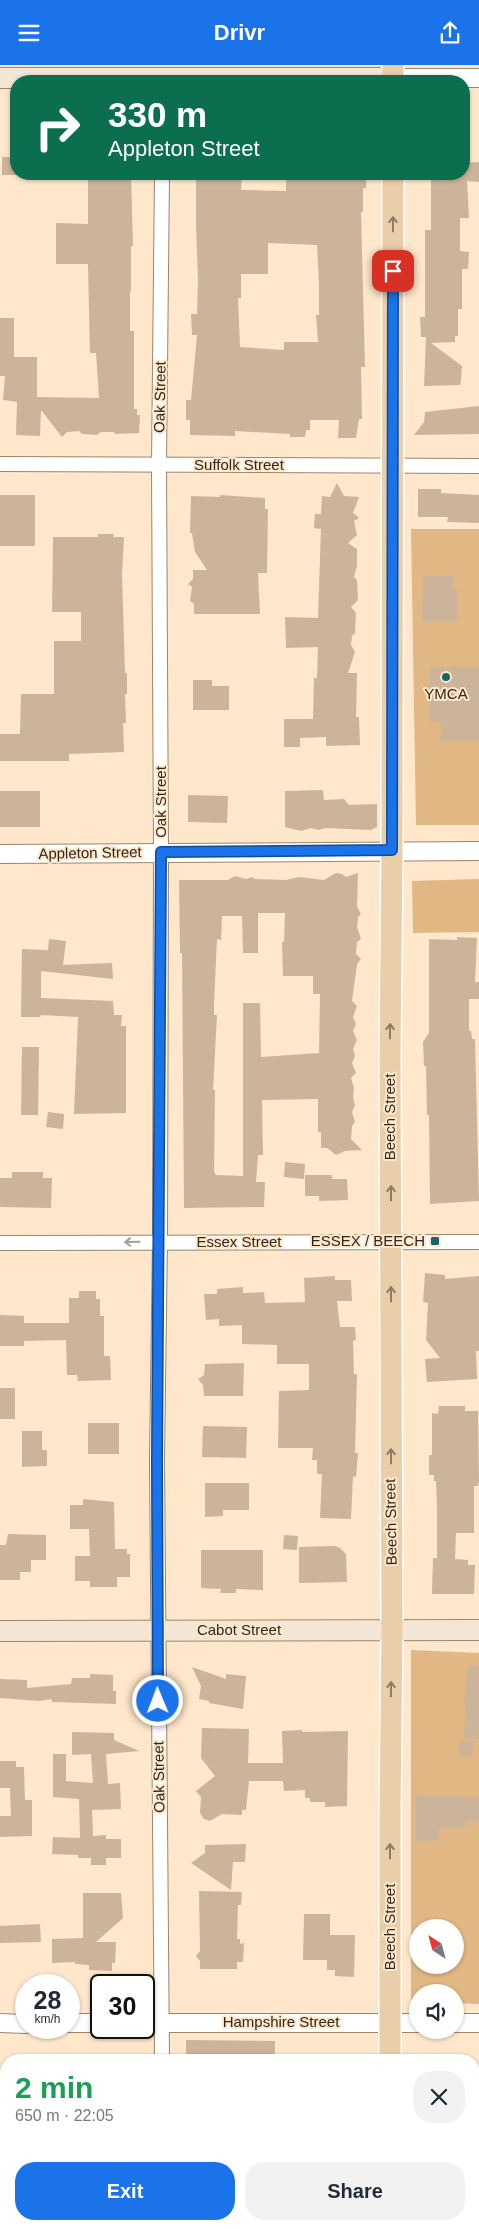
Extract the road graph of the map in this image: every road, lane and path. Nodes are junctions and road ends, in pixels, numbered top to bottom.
1 (162, 180) edge
2 (393, 180) edge
3 (0, 464) edge
4 (159, 465) junction
5 (393, 465) junction
6 (479, 465) edge
7 (392, 850) junction
8 (479, 851) edge
9 (161, 852) junction
10 (0, 854) edge
11 (160, 1241) junction
12 (391, 1242) junction
13 (479, 1242) edge
14 (0, 1243) edge
15 (392, 1629) junction
16 (158, 1630) junction
17 (479, 1630) edge
18 (0, 1631) edge
19 (155, 2022) edge
20 (163, 2022) junction
21 (0, 2023) edge
22 (15, 2023) edge
23 (390, 2023) junction
24 (409, 2023) edge
25 (464, 2023) edge
26 (479, 2023) edge
27 (162, 2054) edge
28 (390, 2054) edge

1 - 4 street, Oak Street
5 -> 2 main road, Beech Street
3 - 4 street, Suffolk Street
4 - 5 street, Suffolk Street
4 - 9 street, Oak Street
5 - 6 street, Suffolk Street
5 - 7 main road, Beech Street
7 - 8 street, Appleton Street
7 - 9 street, Appleton Street
12 -> 7 main road, Beech Street
9 - 10 street, Appleton Street
9 - 11 street, Oak Street
11 - 12 street, Essex Street
11 -> 14 street, Essex Street
11 - 16 street, Oak Street
12 - 13 street, Essex Street
15 -> 12 main road, Beech Street
15 - 16 main road, Cabot Street
15 - 17 main road, Cabot Street
23 -> 15 main road, Beech Street
16 - 18 main road, Cabot Street
16 - 20 street, Oak Street
19 - 20 street, Hampshire Street
20 - 23 street, Hampshire Street
20 - 27 street, Oak Street
21 - 22 street
23 - 24 street, Hampshire Street
23 - 28 main road, Beech Street
25 - 26 street

